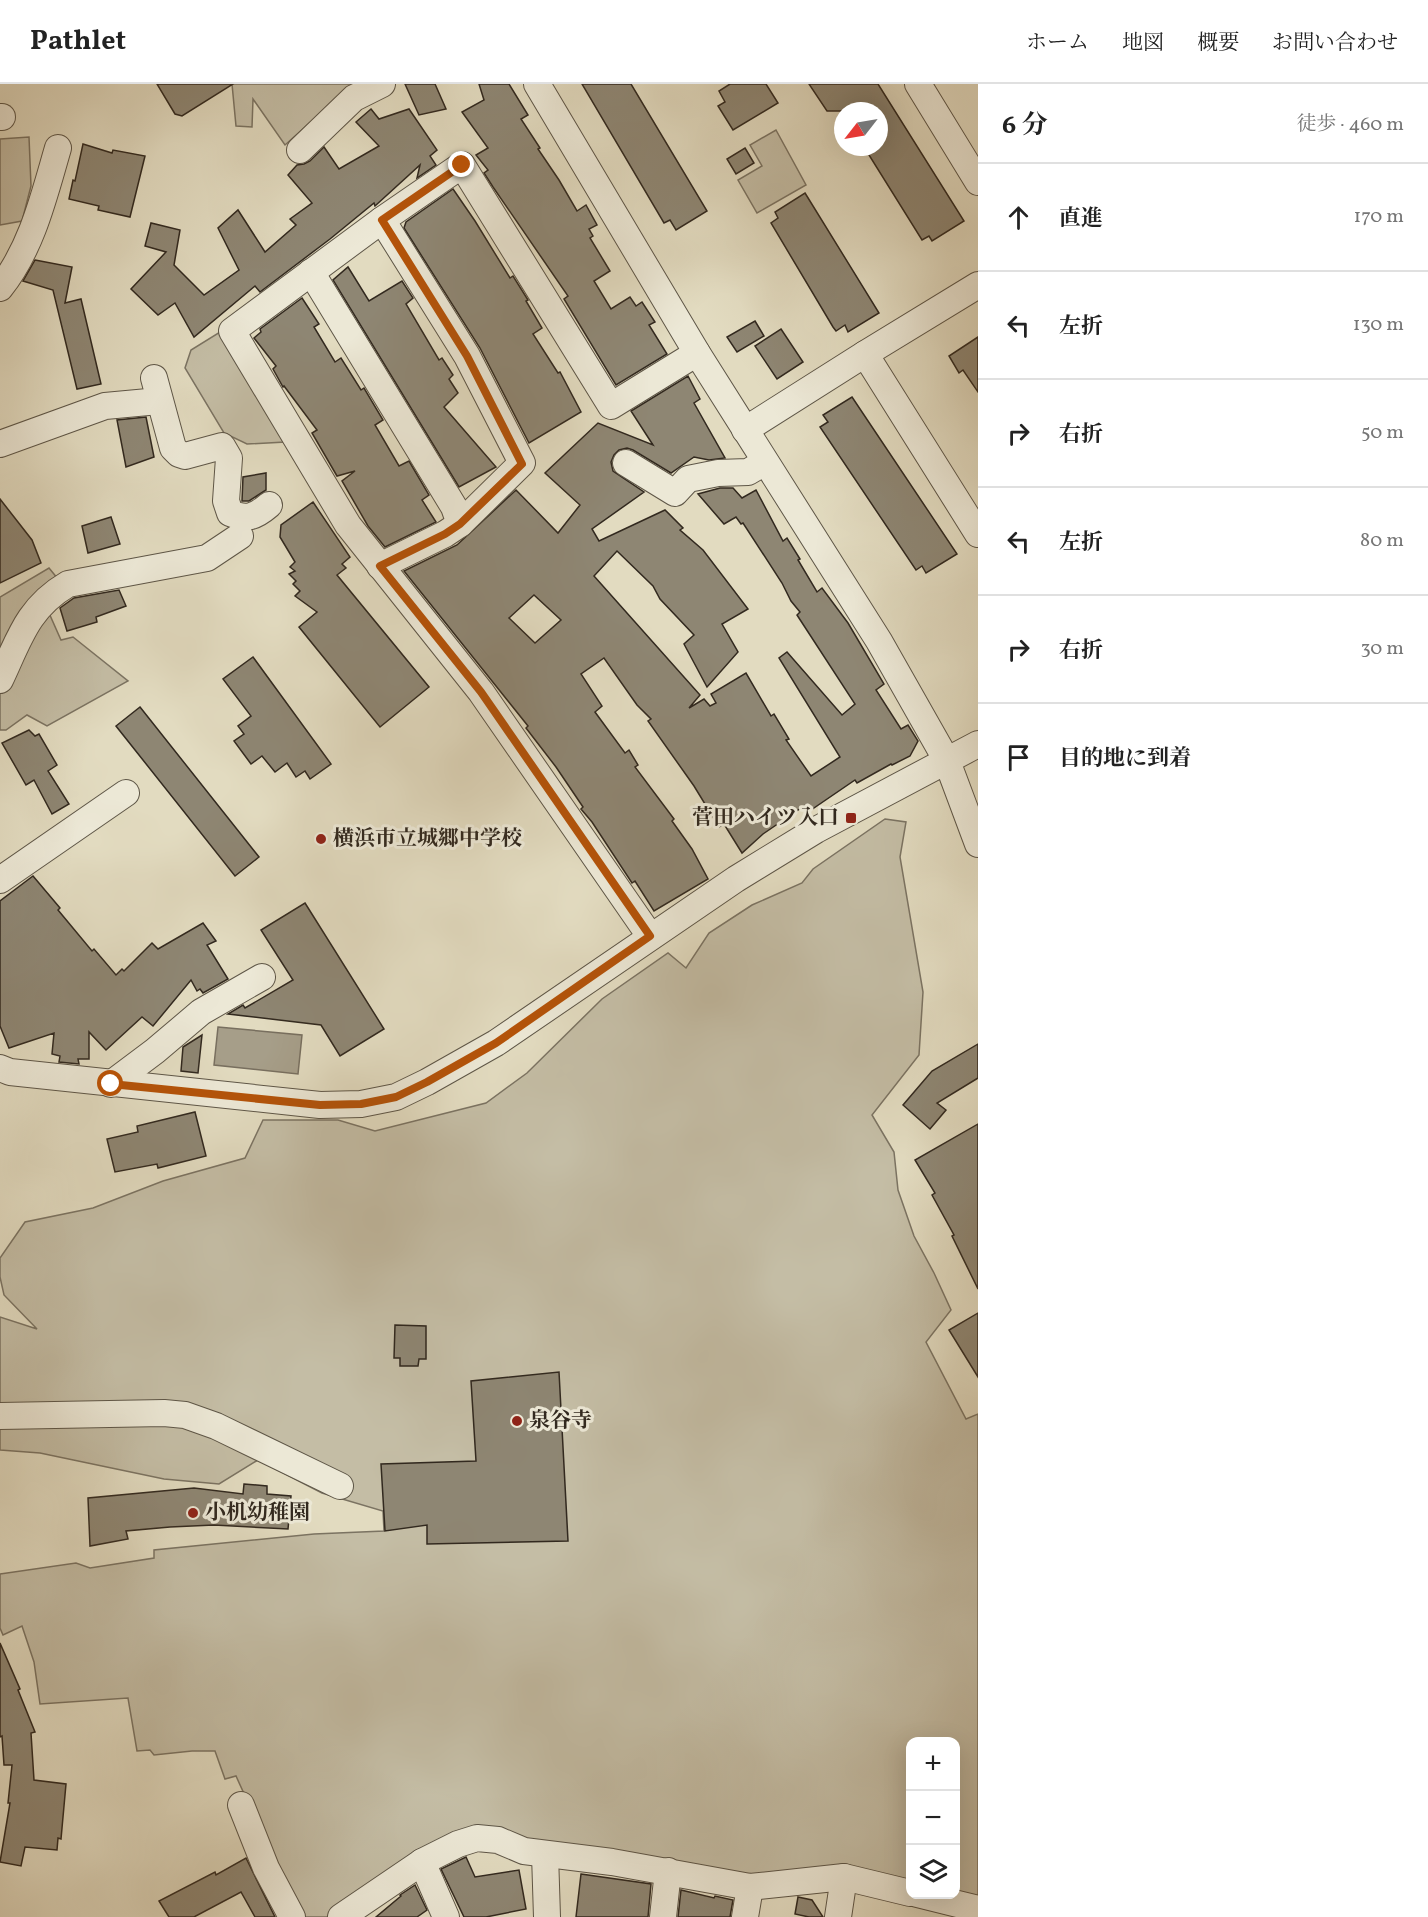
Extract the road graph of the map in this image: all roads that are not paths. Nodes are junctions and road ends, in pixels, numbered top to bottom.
1 (382, 84) edge
2 (537, 84) edge
3 (918, 84) edge
4 (58, 148) dead end
5 (300, 150) dead end
6 (978, 182) edge
7 (382, 220) junction
8 (311, 272) junction
9 (978, 285) edge
10 (0, 288) edge
11 (697, 353) junction
12 (865, 354) junction
13 (745, 430) junction
14 (0, 444) edge
15 (765, 462) junction
16 (626, 464) dead end
17 (269, 505) dead end
18 (460, 524) junction
19 (978, 534) edge
20 (240, 536) dead end
21 (380, 566) junction
22 (0, 680) edge
23 (978, 744) edge
24 (947, 761) junction
25 (126, 793) dead end
26 (978, 844) edge
27 (0, 880) edge
28 (650, 936) junction
29 (262, 977) dead end
30 (3, 1075) edge
31 (111, 1084) junction
32 (0, 1416) edge
33 (340, 1486) dead end
34 (242, 1805) dead end
35 (545, 1854) junction
36 (422, 1862) junction
37 (668, 1871) junction
38 (844, 1877) junction
39 (750, 1887) junction
40 (906, 1892) edge
41 (933, 1899) edge
42 (973, 1911) edge
43 (351, 1915) edge
44 (292, 1917) edge
45 (446, 1917) edge
46 (547, 1917) edge
47 (663, 1917) edge
48 (745, 1917) edge
49 (838, 1917) edge

1 - 5 street
2 - 11 street
3 - 6 street
4 - 10 street
7 - 8 street
7 - 11 street
7 - 18 street
8 - 18 street
8 - 21 street
9 - 12 street
11 - 13 street
12 - 13 street
12 - 19 street
13 - 15 street
14 - 17 street
15 - 16 street
15 - 24 street
18 - 21 street
20 - 22 street
21 - 28 street
23 - 24 street
24 - 26 street
24 - 28 street
25 - 27 street
28 - 31 street
29 - 31 street
30 - 31 street
32 - 33 street
34 - 44 street
35 - 36 street
35 - 37 street
35 - 46 street
36 - 43 street
36 - 45 street
37 - 39 street
37 - 47 street
38 - 39 street
38 - 40 street
38 - 49 street
39 - 48 street
41 - 42 street

